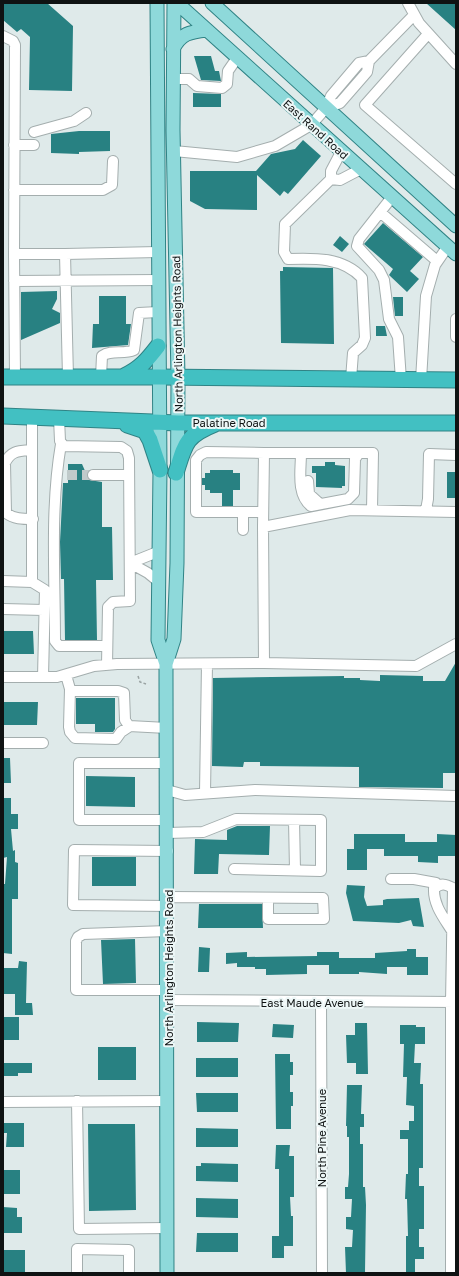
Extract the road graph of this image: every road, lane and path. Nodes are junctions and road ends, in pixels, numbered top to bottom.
1 (157, 3) edge
2 (176, 3) edge
3 (212, 3) edge
4 (408, 3) edge
5 (414, 15) junction
6 (206, 30) junction
7 (428, 34) junction
8 (3, 36) edge
9 (173, 49) junction
10 (237, 58) junction
11 (456, 64) edge
12 (173, 79) junction
13 (326, 108) junction
14 (86, 114) dead end
15 (311, 125) junction
16 (34, 132) dead end
17 (14, 145) junction
18 (34, 145) dead end
19 (174, 151) junction
20 (341, 152) junction
21 (113, 161) dead end
22 (361, 169) junction
23 (331, 179) junction
24 (456, 184) edge
25 (14, 190) junction
26 (392, 197) junction
27 (380, 212) junction
28 (456, 226) edge
29 (452, 250) edge
30 (158, 252) junction
31 (14, 254) junction
32 (65, 254) junction
33 (438, 261) junction
34 (159, 280) junction
35 (14, 281) junction
36 (67, 281) junction
37 (158, 312) junction
38 (456, 319) edge
39 (456, 337) edge
40 (158, 346) junction
41 (9, 377) edge
42 (68, 377) junction
43 (101, 377) junction
44 (122, 377) junction
45 (159, 377) junction
46 (178, 377) junction
47 (351, 379) junction
48 (401, 380) junction
49 (421, 380) junction
50 (456, 380) edge
51 (3, 416) edge
52 (32, 417) junction
53 (60, 418) junction
54 (113, 420) junction
55 (159, 422) junction
56 (220, 422) junction
57 (178, 423) junction
58 (456, 423) edge
59 (61, 444) junction
60 (32, 450) junction
61 (264, 453) junction
62 (305, 453) junction
63 (342, 453) junction
64 (359, 453) junction
65 (456, 455) edge
66 (160, 470) junction
67 (176, 473) junction
68 (67, 474) tunnel mouth
69 (57, 475) junction
70 (92, 475) tunnel mouth
71 (129, 475) junction
72 (350, 495) junction
73 (320, 504) junction
74 (372, 510) junction
75 (426, 510) junction
76 (243, 512) junction
77 (263, 512) junction
78 (456, 512) edge
79 (33, 519) junction
80 (263, 527) junction
81 (243, 530) dead end
82 (160, 551) junction
83 (130, 563) junction
84 (3, 581) edge
85 (32, 582) junction
86 (159, 582) junction
87 (3, 609) edge
88 (44, 610) junction
89 (456, 644) edge
90 (107, 646) junction
91 (264, 663) junction
92 (166, 664) junction
93 (207, 664) junction
94 (107, 665) junction
95 (66, 675) junction
96 (138, 676) dead end
97 (3, 677) edge
98 (43, 677) junction
99 (146, 684) dead end
100 (70, 689) junction
101 (130, 726) junction
102 (167, 728) junction
103 (3, 743) edge
104 (42, 743) dead end
105 (167, 762) junction
106 (167, 790) junction
107 (205, 793) junction
108 (456, 796) edge
109 (294, 820) junction
110 (168, 826) junction
111 (168, 851) junction
112 (234, 869) dead end
113 (295, 870) junction
114 (391, 879) dead end
115 (438, 886) junction
116 (455, 887) edge
117 (268, 898) junction
118 (168, 902) junction
119 (452, 931) junction
120 (168, 932) junction
121 (168, 995) junction
122 (321, 1002) junction
123 (453, 1002) edge
124 (168, 1100) junction
125 (77, 1101) junction
126 (3, 1102) edge
127 (168, 1228) junction
128 (77, 1273) edge
129 (130, 1273) edge
130 (167, 1273) edge
131 (322, 1273) edge
132 (451, 1273) edge

1 - 30 main road, North Arlington Heights Road
2 - 6 main road, East Rand Road
2 - 9 main road, North Arlington Heights Road
3 - 13 main road, East Rand Road
4 - 5 street
5 - 7 street
5 - 13 street
6 - 9 main road
6 - 10 main road, East Rand Road
7 - 11 street
7 - 24 street
8 - 17 street
9 - 12 main road, North Arlington Heights Road
10 - 12 street
10 - 15 main road, East Rand Road
12 - 19 main road, North Arlington Heights Road
13 - 15 street
13 - 28 main road, East Rand Road
14 - 16 street
15 - 19 street
15 - 20 main road, East Rand Road
17 - 18 street
17 - 25 street
19 - 46 main road, North Arlington Heights Road
20 - 22 main road, East Rand Road
20 - 23 street
21 - 25 street
22 - 23 street
22 - 26 main road, East Rand Road
23 - 47 street
25 - 31 street
26 - 27 street
26 - 29 main road, East Rand Road
27 - 33 street
27 - 48 street
29 - 33 street
30 - 32 street
30 - 34 main road, North Arlington Heights Road
31 - 32 street
31 - 35 street
32 - 36 street
33 - 49 street
34 - 36 street
34 - 37 main road, North Arlington Heights Road
35 - 36 street
35 - 41 street
36 - 42 street
37 - 40 main road, North Arlington Heights Road
37 - 43 street
38 - 39 street
40 - 44 highway
40 - 45 main road, North Arlington Heights Road
41 - 42 highway
42 - 43 highway
43 - 44 highway
44 - 45 highway
45 - 46 highway
45 - 55 main road, North Arlington Heights Road
46 - 47 highway
46 - 57 main road, North Arlington Heights Road
47 - 48 highway
48 - 49 highway
49 - 50 highway
51 - 52 highway, Palatine Road
52 - 53 highway, Palatine Road
52 - 60 street
53 - 54 highway, Palatine Road
53 - 59 street
54 - 55 highway, Palatine Road
54 - 66 highway
55 - 57 highway, Palatine Road
55 - 66 main road, North Arlington Heights Road
56 - 57 highway, Palatine Road
56 - 58 highway, Palatine Road
56 - 67 highway
57 - 67 main road, North Arlington Heights Road
59 - 69 street
59 - 71 street
60 - 79 street
60 - 79 street
61 - 62 street
61 - 76 street
61 - 77 street
62 - 63 street
62 - 73 street
62 - 73 street
63 - 64 street
63 - 72 street
64 - 72 street
64 - 74 street
65 - 75 street
66 - 82 main road, North Arlington Heights Road
67 - 92 main road, North Arlington Heights Road
68 - 69 street
69 - 90 street
70 - 71 street
71 - 83 street
72 - 73 street
74 - 75 street
74 - 80 street
75 - 78 street
76 - 77 street
76 - 81 street
77 - 80 street
79 - 85 street
80 - 91 street
82 - 83 street
82 - 86 main road, North Arlington Heights Road
83 - 86 street
83 - 90 street
84 - 85 street
85 - 88 street
86 - 92 main road, North Arlington Heights Road
87 - 88 street
88 - 98 street
89 - 91 street
90 - 94 street
91 - 93 street
92 - 93 street
92 - 94 street
92 - 102 main road, North Arlington Heights Road
93 - 107 street
94 - 95 street
95 - 98 street
95 - 100 street
96 - 99 path
97 - 98 street
100 - 101 street
100 - 101 street
101 - 102 street
102 - 105 main road, North Arlington Heights Road
103 - 104 street
105 - 106 main road, North Arlington Heights Road
105 - 110 street
106 - 107 street
106 - 110 main road, North Arlington Heights Road
107 - 108 street
109 - 110 street
109 - 113 street
109 - 113 street
110 - 111 main road, North Arlington Heights Road
111 - 118 main road, North Arlington Heights Road
111 - 118 street
112 - 113 street
114 - 115 street
115 - 116 street
115 - 119 street
116 - 119 street
117 - 117 street
117 - 118 street
118 - 120 main road, North Arlington Heights Road
119 - 123 street
120 - 121 main road, North Arlington Heights Road
120 - 121 street, East Maude Avenue
121 - 122 street, East Maude Avenue
121 - 124 main road, North Arlington Heights Road
122 - 123 street, East Maude Avenue
122 - 131 street, North Pine Avenue
123 - 132 street
124 - 125 street
124 - 127 main road, North Arlington Heights Road
125 - 126 street
125 - 127 street
127 - 130 main road, North Arlington Heights Road
128 - 129 street

